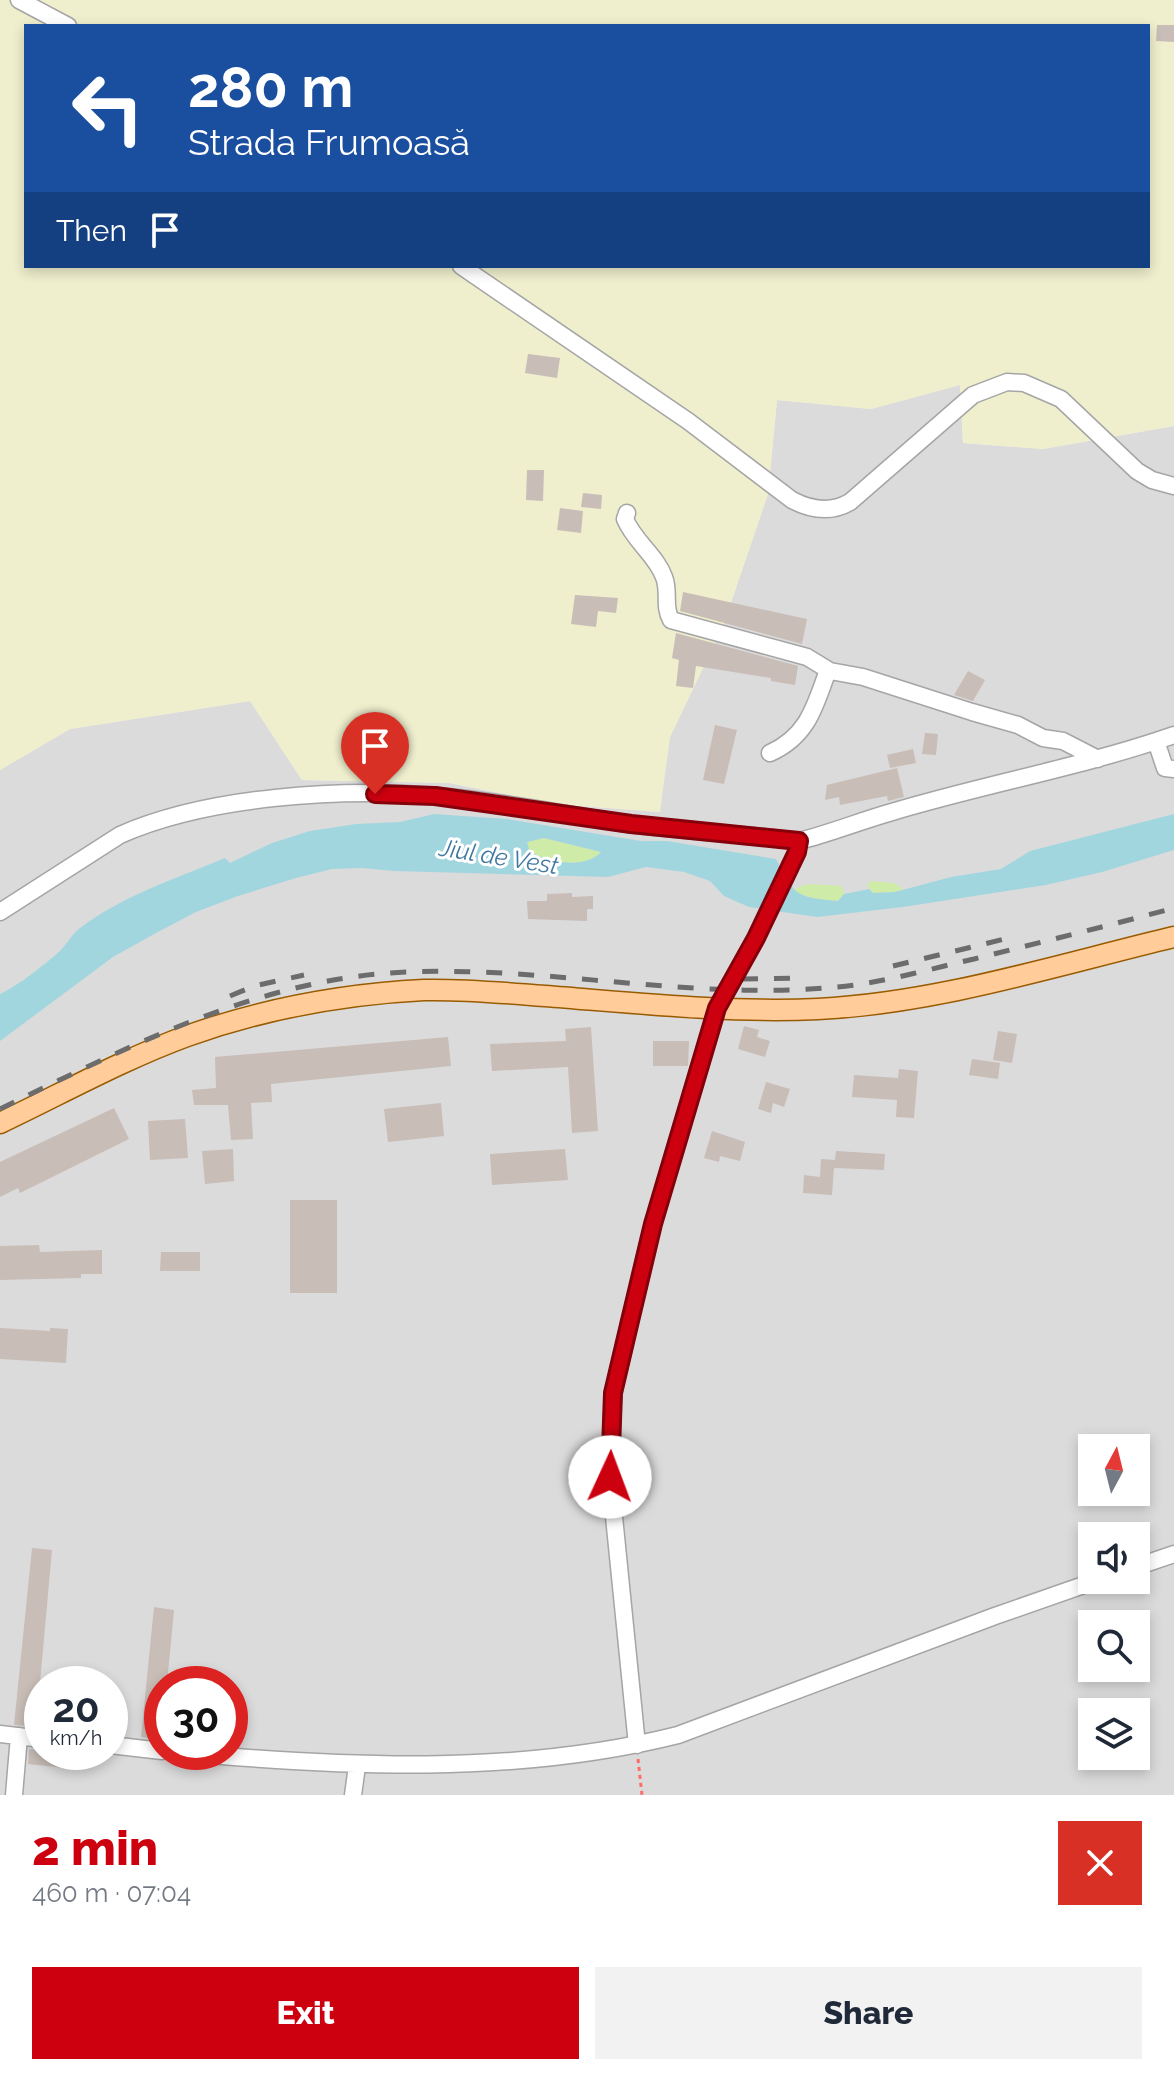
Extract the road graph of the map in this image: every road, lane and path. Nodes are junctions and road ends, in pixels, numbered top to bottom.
1 (19, 0) edge
2 (64, 24) edge
3 (464, 268) edge
4 (1174, 486) edge
5 (627, 513) dead end
6 (828, 670) junction
7 (1174, 735) edge
8 (1156, 741) junction
9 (770, 753) dead end
10 (1098, 759) junction
11 (1174, 769) edge
12 (798, 847) junction
13 (0, 912) edge
14 (1174, 937) edge
15 (717, 1008) junction
16 (0, 1123) edge
17 (1174, 1554) edge
18 (1150, 1562) edge
19 (1078, 1587) edge
20 (0, 1734) edge
21 (19, 1736) junction
22 (24, 1737) edge
23 (637, 1745) junction
24 (248, 1758) edge
25 (357, 1766) junction
26 (14, 1795) edge
27 (353, 1795) edge
28 (642, 1795) edge

1 - 2 street
3 - 4 street
5 - 6 street
6 - 9 street
6 - 10 street
7 - 8 street
8 - 10 street
8 - 11 street
10 - 12 street
12 - 13 street
12 - 15 street
14 - 15 main road
15 - 16 main road
15 - 23 street
17 - 18 street
19 - 23 street
20 - 21 street
21 - 22 street
21 - 26 street
23 - 25 street
23 - 28 path
24 - 25 street
25 - 27 street

